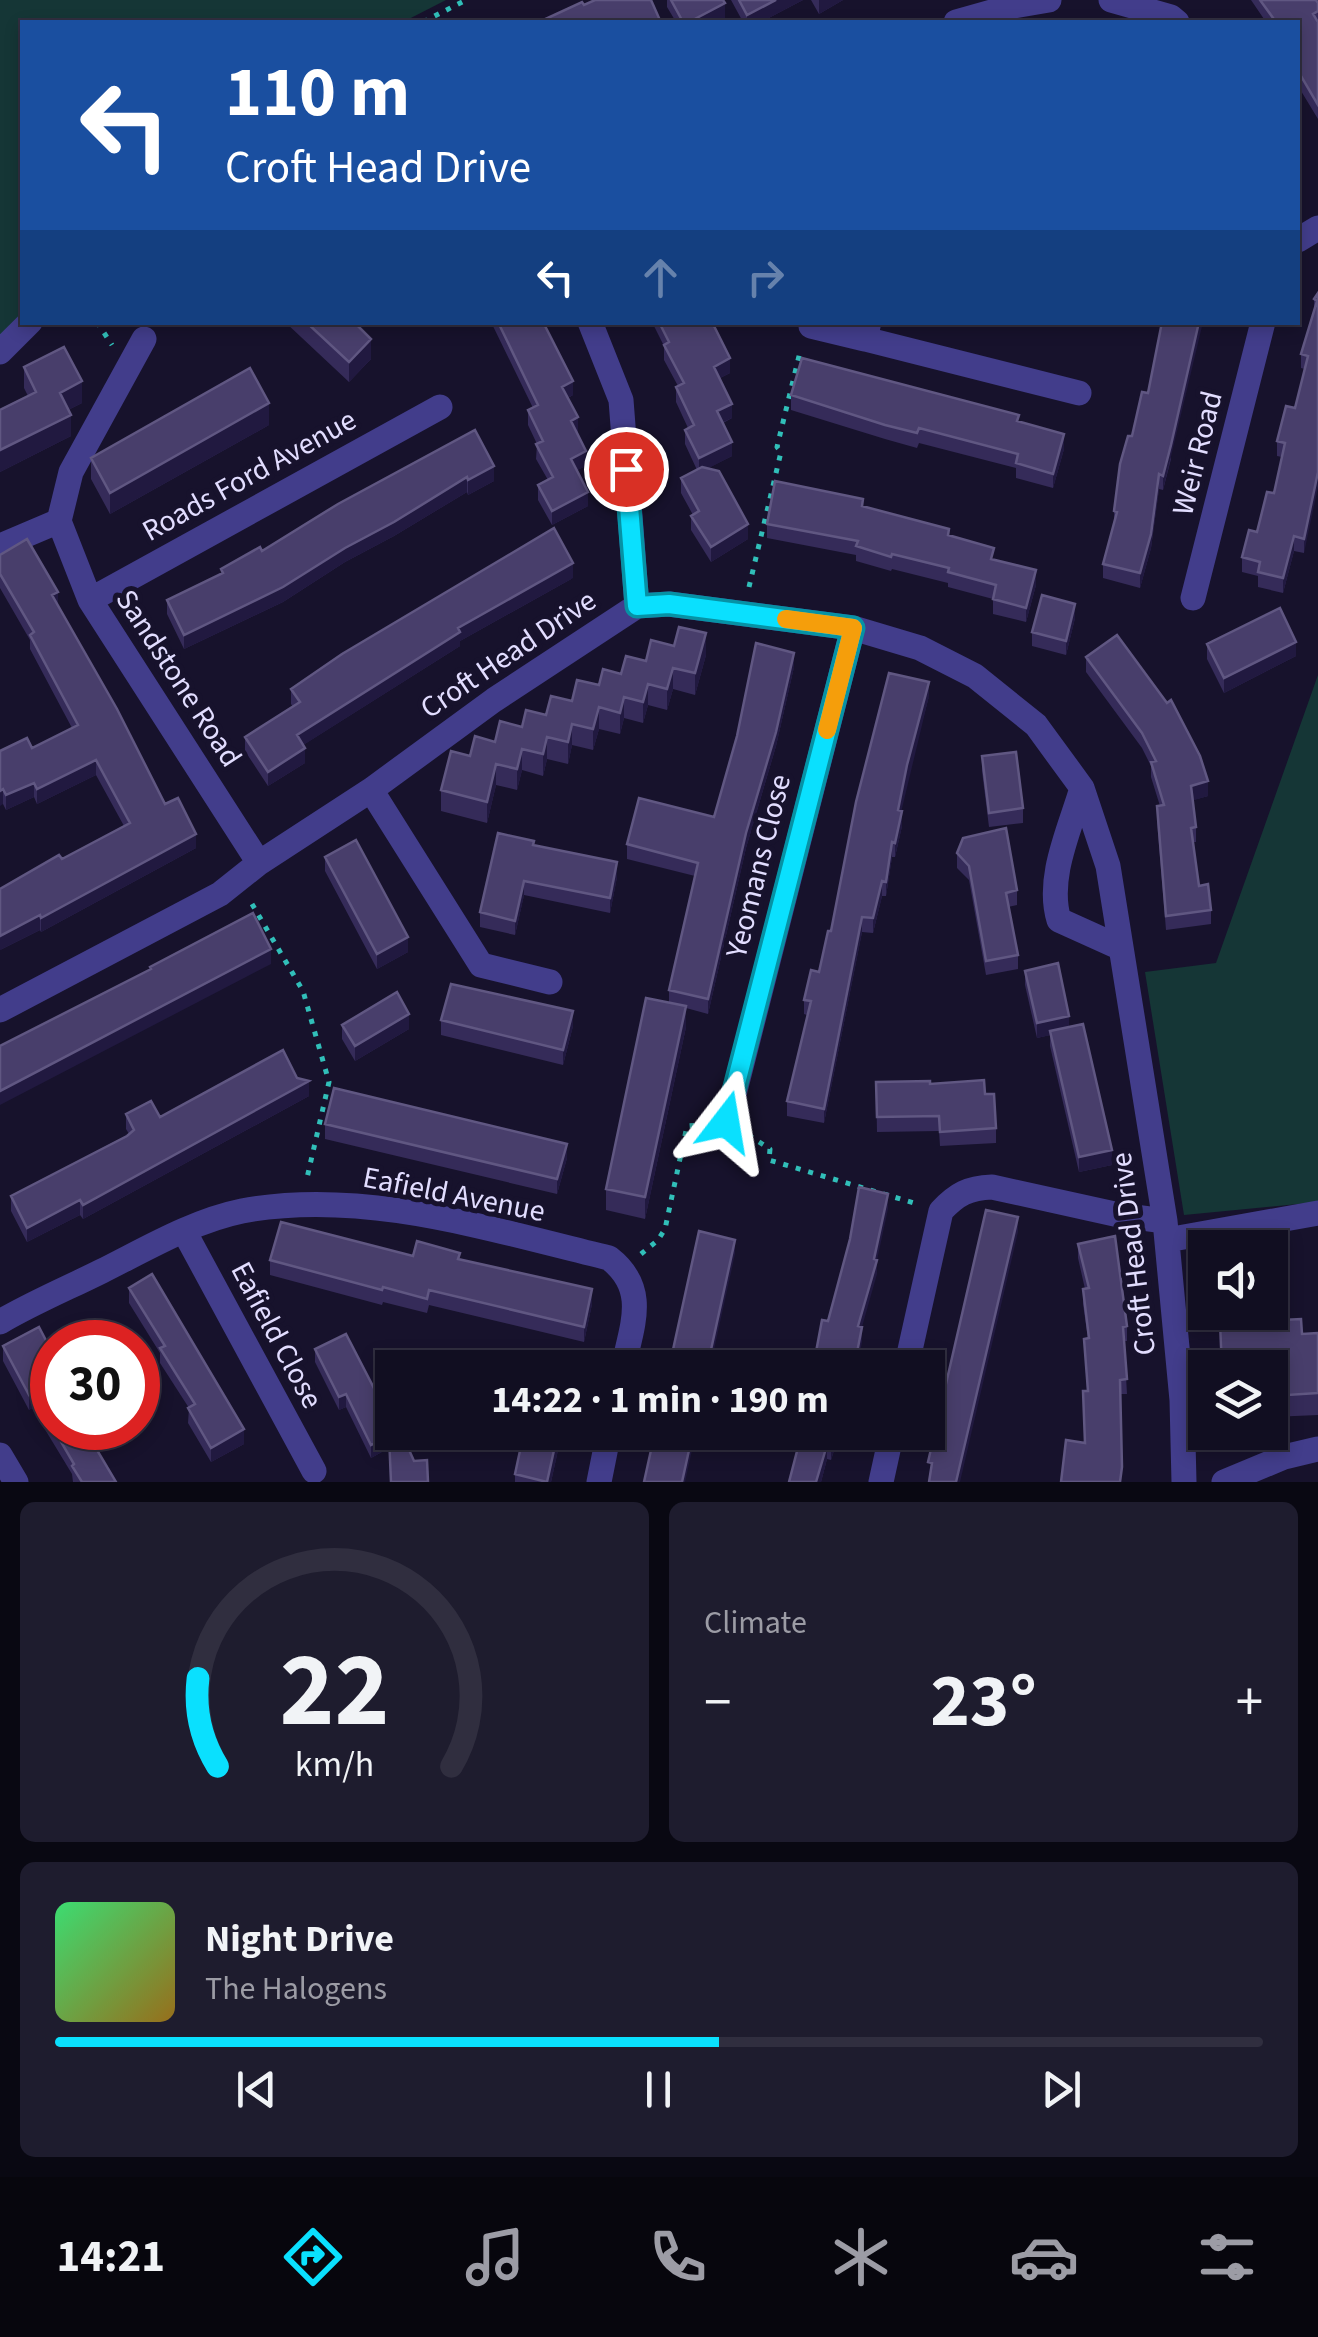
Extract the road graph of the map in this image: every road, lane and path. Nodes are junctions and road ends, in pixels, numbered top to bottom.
1 (466, 0) edge
2 (1048, 0) edge
3 (1111, 0) edge
4 (428, 20) edge
5 (963, 20) edge
6 (1175, 20) edge
7 (27, 325) edge
8 (591, 325) edge
9 (1262, 325) edge
10 (811, 326) joint
11 (867, 331) edge
12 (144, 339) dead end
13 (0, 352) edge
14 (1079, 392) dead end
15 (440, 407) dead end
16 (59, 520) junction
17 (0, 546) edge
18 (1194, 598) dead end
19 (90, 600) junction
20 (637, 606) junction
21 (743, 614) junction
22 (853, 628) junction
23 (1082, 788) junction
24 (370, 790) junction
25 (259, 862) junction
26 (238, 880) junction
27 (1121, 948) junction
28 (550, 982) dead end
29 (0, 1010) edge
30 (726, 1122) junction
31 (300, 1206) junction
32 (941, 1211) junction
33 (1318, 1212) edge
34 (1166, 1230) junction
35 (184, 1231) junction
36 (621, 1268) junction
37 (3, 1315) edge
38 (626, 1350) edge
39 (910, 1350) edge
40 (1318, 1449) edge
41 (606, 1450) edge
42 (888, 1450) edge
43 (0, 1455) edge
44 (314, 1471) dead end
45 (16, 1482) edge
46 (599, 1482) edge
47 (881, 1482) edge
48 (1184, 1482) edge
49 (1224, 1482) edge

1 - 4 path
2 - 5 street
3 - 6 street
7 - 13 street
8 - 20 street
9 - 18 street, Weir Road
10 - 11 street
10 - 21 path
11 - 14 street
12 - 16 street
15 - 19 street, Roads Ford Avenue
16 - 17 street
16 - 19 street, Sandstone Road
19 - 25 street, Sandstone Road
20 - 21 street, Croft Head Drive
20 - 24 street, Croft Head Drive
21 - 22 street, Croft Head Drive
22 - 23 street, Croft Head Drive
22 - 30 street, Yeomans Close
23 - 27 street, Croft Head Drive
23 - 27 street
24 - 25 street, Croft Head Drive
24 - 28 street
25 - 26 street, Croft Head Drive
26 - 29 street, Croft Head Drive
26 - 31 path
27 - 34 street, Croft Head Drive
30 - 32 path
30 - 36 path
31 - 35 street, Eafield Avenue
31 - 36 street, Eafield Avenue
32 - 34 street
32 - 39 street
33 - 34 street
34 - 48 street, Croft Head Drive
35 - 37 street, Eafield Avenue
35 - 44 street, Eafield Close
36 - 38 street
40 - 49 street
41 - 46 street
42 - 47 street
43 - 45 street

